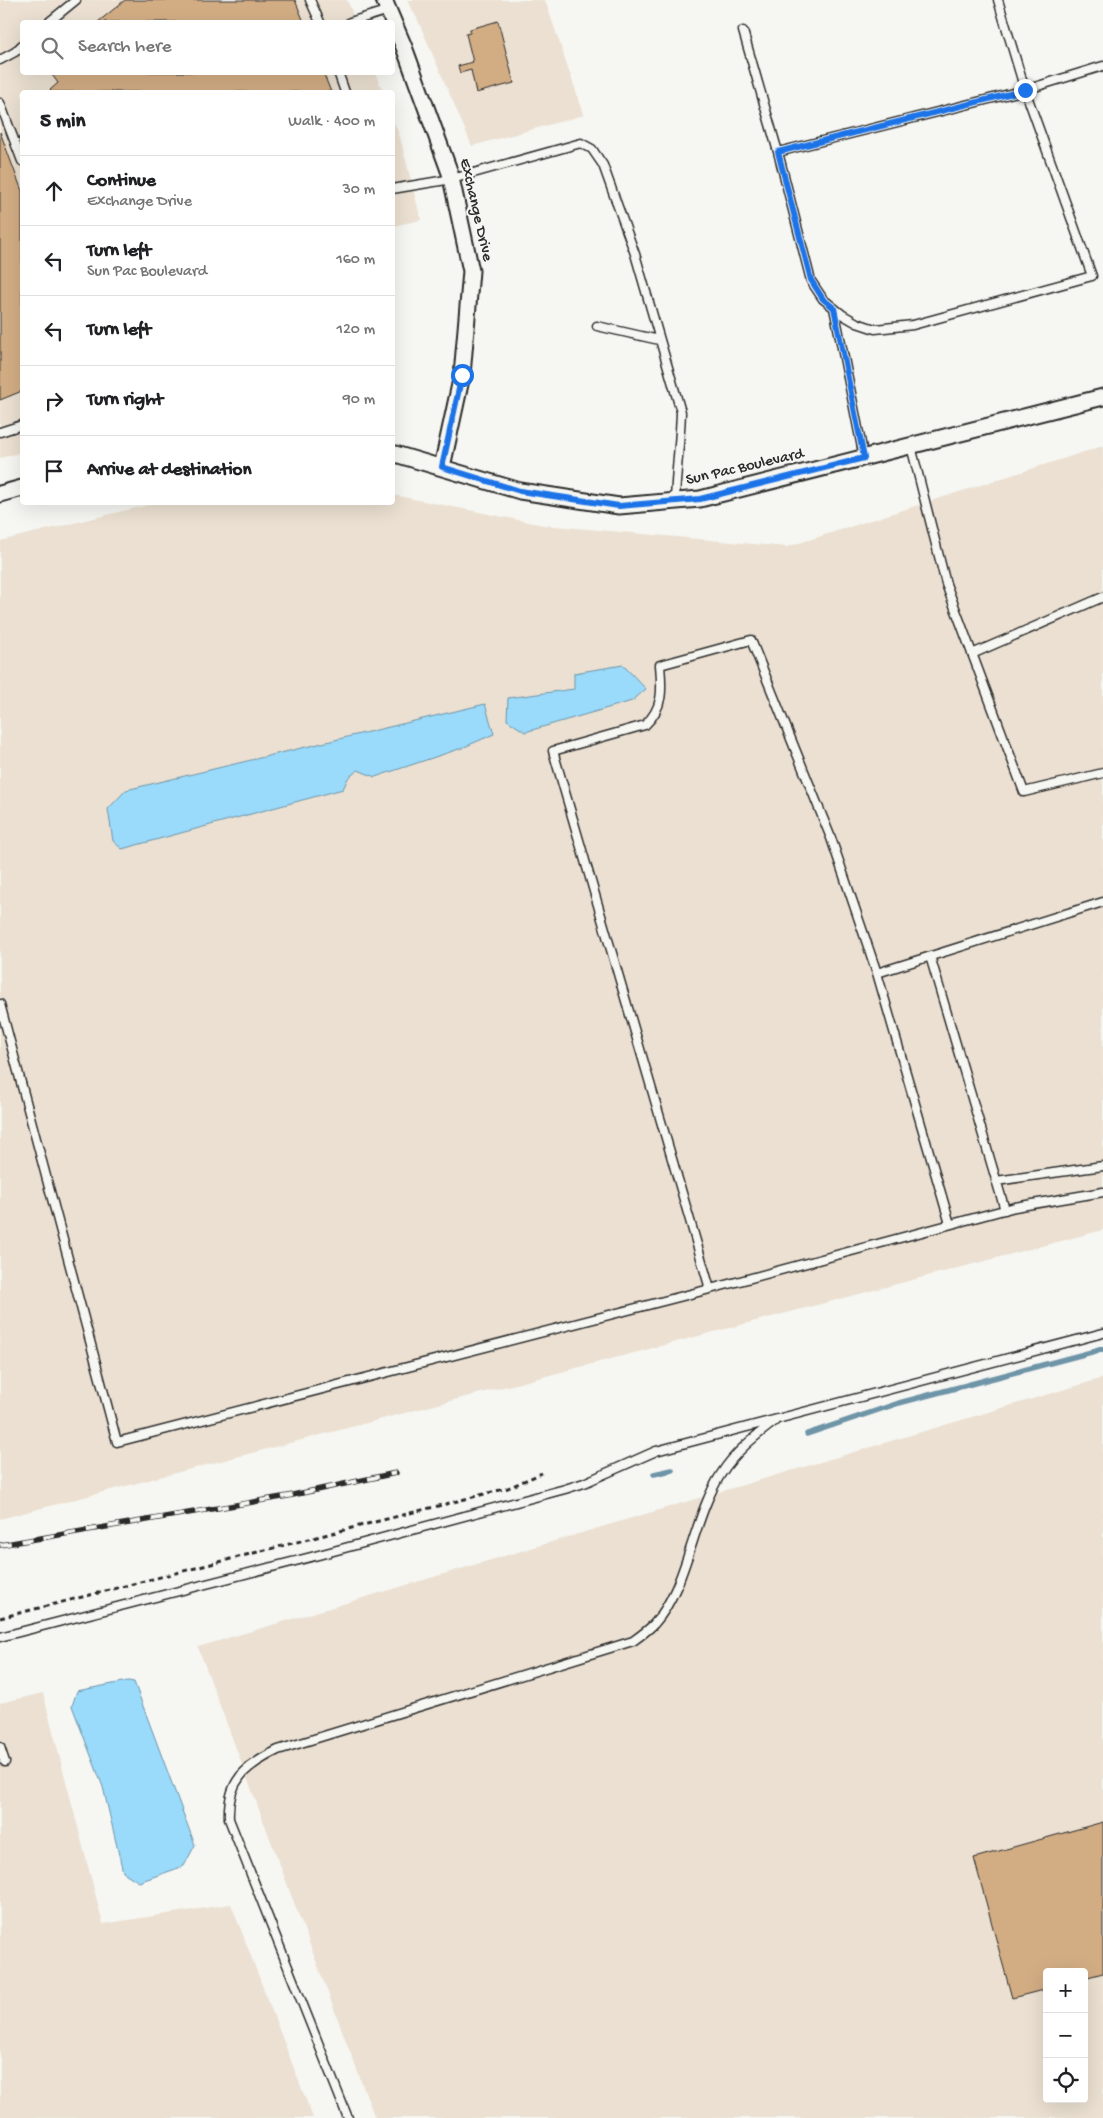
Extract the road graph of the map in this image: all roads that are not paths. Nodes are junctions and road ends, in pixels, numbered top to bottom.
1 (76, 0) edge
2 (310, 0) edge
3 (998, 0) edge
4 (387, 5) edge
5 (51, 20) edge
6 (319, 20) edge
7 (354, 20) edge
8 (393, 20) edge
9 (395, 25) edge
10 (743, 31) dead end
11 (20, 47) edge
12 (0, 60) edge
13 (1103, 66) edge
14 (339, 75) edge
15 (344, 90) edge
16 (1025, 90) junction
17 (0, 103) edge
18 (778, 152) junction
19 (20, 157) edge
20 (452, 179) junction
21 (395, 189) edge
22 (834, 308) junction
23 (597, 326) dead end
24 (659, 340) junction
25 (1103, 397) edge
26 (20, 426) edge
27 (0, 432) edge
28 (911, 446) junction
29 (395, 454) edge
30 (864, 458) junction
31 (442, 467) junction
32 (20, 489) edge
33 (0, 494) edge
34 (675, 501) junction
35 (1103, 597) edge
36 (972, 654) junction
37 (1103, 773) edge
38 (1103, 902) edge
39 (930, 956) junction
40 (877, 973) junction
41 (0, 1004) edge
42 (1103, 1166) edge
43 (996, 1180) junction
44 (1103, 1192) edge
45 (1004, 1210) junction
46 (950, 1224) junction
47 (710, 1289) junction
48 (1103, 1332) edge
49 (778, 1418) junction
50 (0, 1637) edge
51 (0, 1747) edge
52 (5, 1762) dead end
53 (348, 2118) edge

1 - 5 lane
2 - 6 lane
3 - 16 lane
4 - 7 lane
4 - 8 street, Exchange Drive
9 - 20 street, Exchange Drive
10 - 18 lane
11 - 12 lane
13 - 16 lane
14 - 15 lane
16 - 18 lane
16 - 22 lane
17 - 19 lane
18 - 22 lane
20 - 21 lane
20 - 24 lane
20 - 31 street, Exchange Drive
22 - 30 lane
23 - 24 lane
24 - 34 lane
25 - 28 street, Sun Pac Boulevard
26 - 27 lane
28 - 30 street, Sun Pac Boulevard
28 - 36 lane
29 - 31 street, Sun Pac Boulevard
30 - 34 street, Sun Pac Boulevard
31 - 34 street, Sun Pac Boulevard
32 - 33 street
35 - 36 lane
36 - 37 lane
38 - 39 lane
39 - 40 lane
39 - 43 lane
40 - 46 lane
40 - 47 lane
41 - 47 lane
42 - 43 lane
43 - 45 lane
44 - 45 lane
45 - 46 lane
46 - 47 lane
48 - 49 lane
49 - 50 lane
49 - 53 lane
51 - 52 lane

